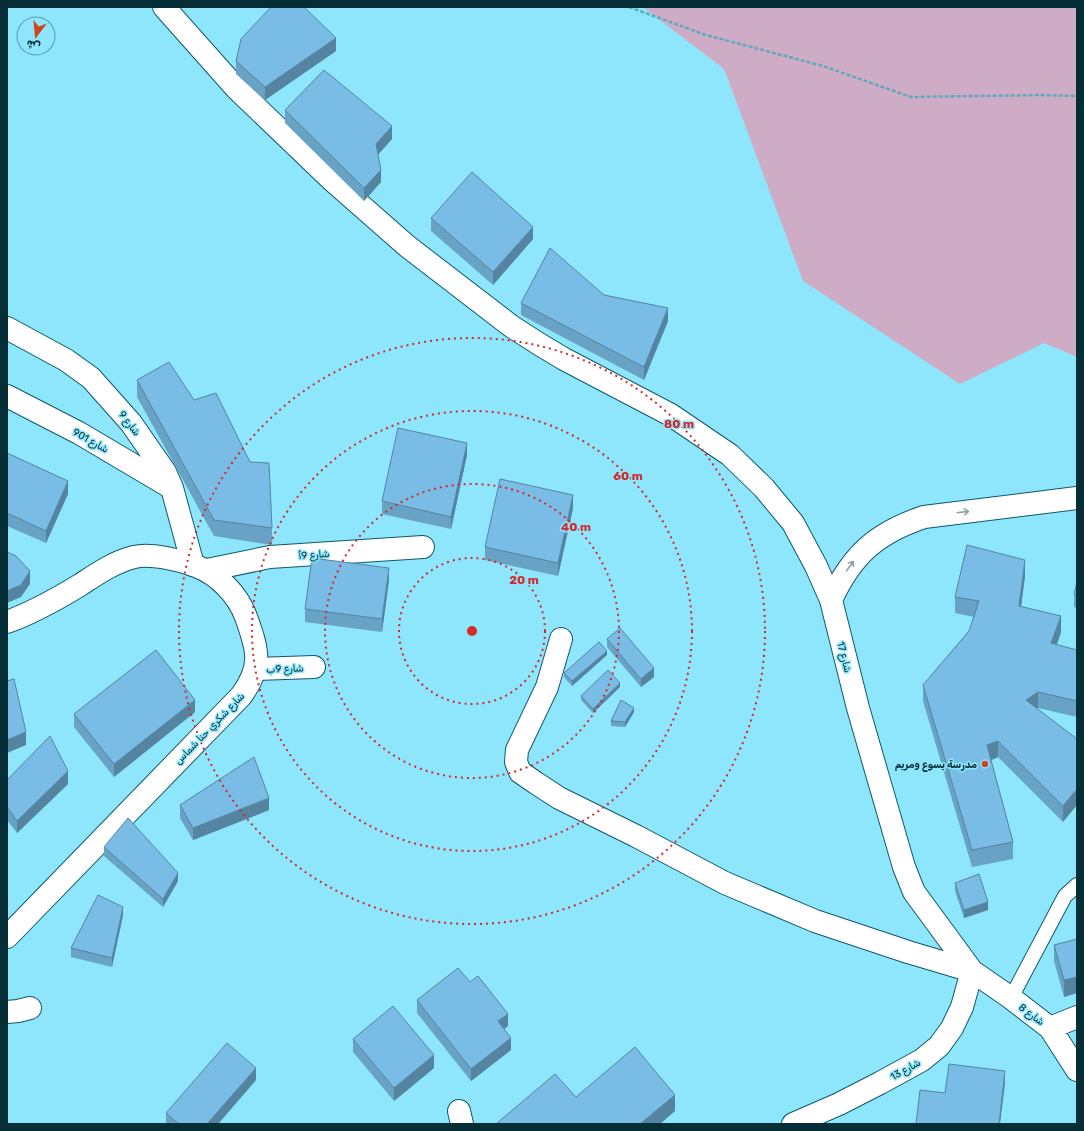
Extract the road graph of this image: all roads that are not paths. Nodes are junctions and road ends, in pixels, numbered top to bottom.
1 (164, 7) edge
2 (7, 328) edge
3 (7, 396) edge
4 (172, 488) junction
5 (1077, 498) edge
6 (422, 547) dead end
7 (200, 568) junction
8 (831, 600) junction
9 (7, 622) edge
10 (561, 639) dead end
11 (314, 667) dead end
12 (256, 669) junction
13 (1077, 885) edge
14 (7, 937) edge
15 (972, 971) junction
16 (1011, 998) junction
17 (30, 1008) dead end
18 (7, 1012) edge
19 (1077, 1018) edge
20 (1050, 1028) junction
21 (1077, 1070) edge
22 (793, 1124) edge

1 - 8 street, شارع 17
2 - 4 street, شارع 9
3 - 4 street, شارع 901
4 - 7 street, شارع 9
8 -> 5 street
6 - 7 street, شارع 9أ
7 - 9 street, شارع شكري حنا شماس
7 - 12 street, شارع شكري حنا شماس
8 - 15 street, شارع 17
10 - 15 street
11 - 12 street, شارع 9ب
12 - 14 street, شارع شكري حنا شماس
13 - 16 lane
15 - 16 street, شارع 8
15 - 22 street, شارع 13
16 - 20 street, شارع 8
17 - 18 street
19 - 20 street
20 - 21 street, شارع 8

